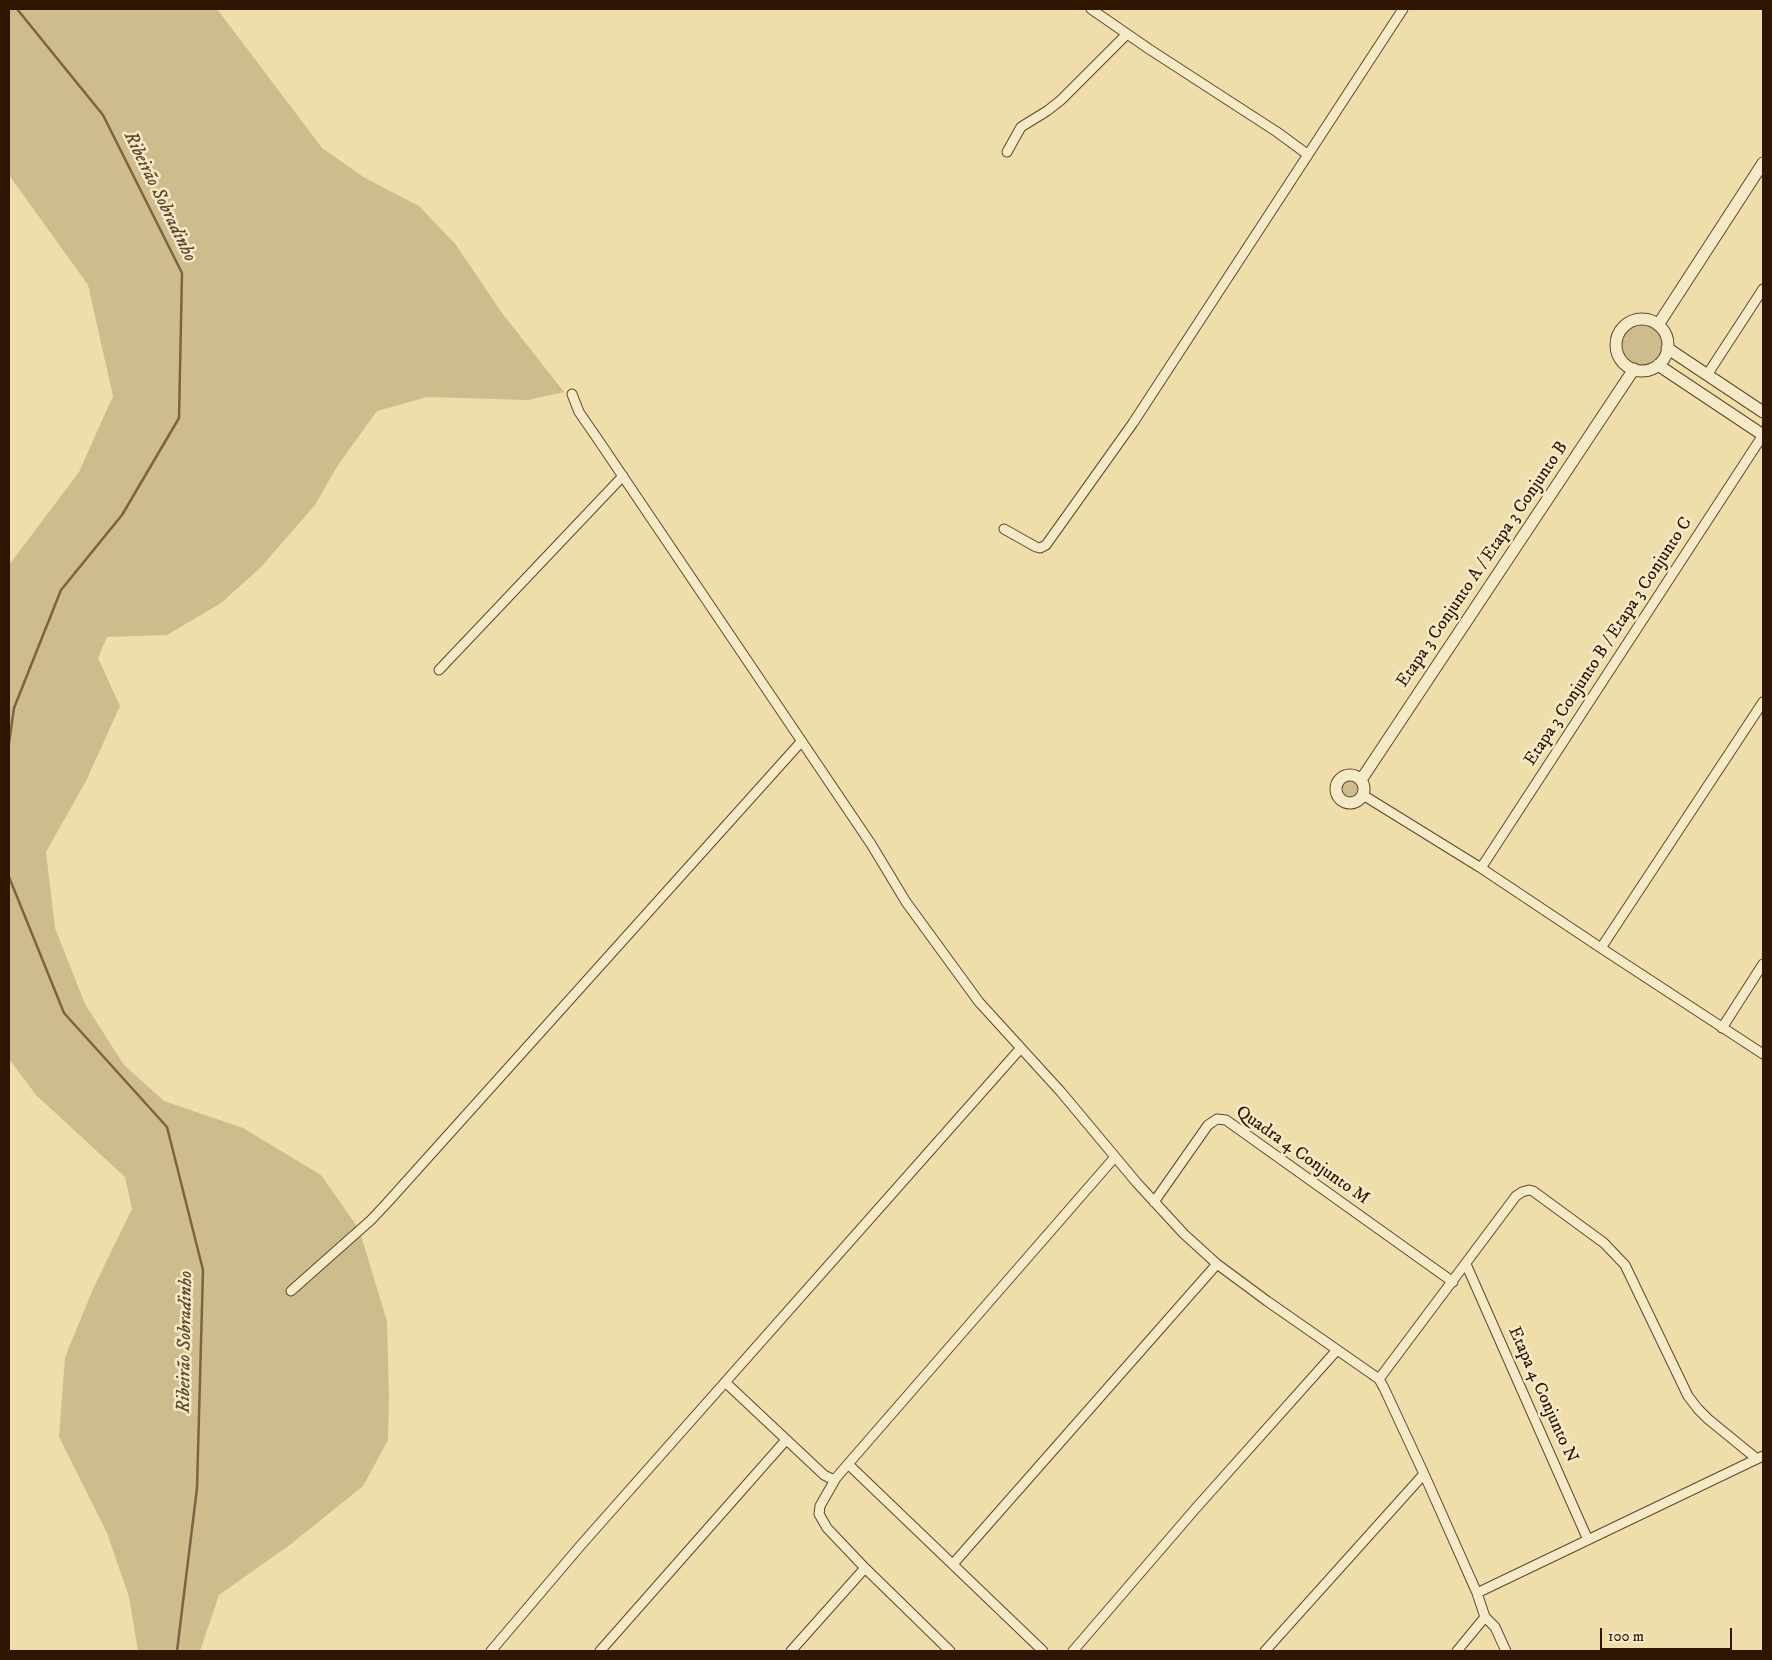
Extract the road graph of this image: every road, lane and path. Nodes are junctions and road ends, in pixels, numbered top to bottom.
1 (1091, 9) edge
2 (1403, 9) edge
3 (1127, 34) junction
4 (1007, 152) dead end
5 (1307, 154) junction
6 (1763, 163) edge
7 (1763, 289) edge
8 (1658, 325) junction
9 (1667, 348) junction
10 (1658, 365) junction
11 (1634, 369) junction
12 (1706, 375) junction
13 (572, 394) dead end
14 (1763, 412) edge
15 (1763, 435) edge
16 (623, 476) junction
17 (1004, 529) dead end
18 (439, 670) dead end
19 (1763, 702) edge
20 (801, 742) junction
21 (1361, 780) junction
22 (1363, 796) junction
23 (1481, 868) junction
24 (1601, 948) junction
25 (1763, 964) edge
26 (1722, 1028) junction
27 (1020, 1048) junction
28 (1763, 1054) edge
29 (1115, 1158) junction
30 (1154, 1202) junction
31 (1217, 1264) junction
32 (1466, 1264) junction
33 (1453, 1282) junction
34 (291, 1292) dead end
35 (1338, 1350) junction
36 (1379, 1379) junction
37 (724, 1382) junction
38 (786, 1440) junction
39 (1760, 1457) edge
40 (848, 1464) junction
41 (1424, 1474) junction
42 (836, 1478) junction
43 (1588, 1540) junction
44 (953, 1564) junction
45 (865, 1568) junction
46 (1477, 1593) junction
47 (1485, 1617) junction
48 (491, 1651) edge
49 (600, 1651) edge
50 (791, 1651) edge
51 (950, 1651) edge
52 (1043, 1651) edge
53 (1073, 1651) edge
54 (1264, 1651) edge
55 (1457, 1651) edge
56 (1506, 1651) edge

1 - 3 street
2 - 5 street
3 - 4 street
3 - 5 street
5 - 17 street
6 - 8 street
7 - 12 street
8 - 9 street
8 - 11 street
9 - 10 street
9 - 12 street
10 - 11 street
10 - 15 street
11 - 21 street, Etapa 3 Conjunto A / Etapa 3 Conjunto B
12 - 14 street
13 - 16 street
15 - 23 street, Etapa 3 Conjunto B / Etapa 3 Conjunto C
16 - 18 street
16 - 20 street
19 - 24 street
20 - 27 street
20 - 34 street
21 - 22 street
21 - 22 street
22 - 23 street
23 - 24 street
24 - 26 street
25 - 26 street
26 - 28 street
27 - 29 street
27 - 37 street
29 - 30 street
29 - 40 street
30 - 31 street
30 - 33 street, Quadra 4 Conjunto M
31 - 35 street
31 - 44 street
32 - 33 street
32 - 39 street
32 - 43 street, Etapa 4 Conjunto N
33 - 36 street
35 - 36 street
35 - 53 street
36 - 41 street
37 - 38 street
37 - 48 street
38 - 42 street
38 - 49 street
39 - 43 street
40 - 42 street
40 - 44 street
41 - 46 street
41 - 54 street
42 - 45 street
43 - 46 street
44 - 52 street
45 - 50 street
45 - 51 street
46 - 47 street
47 - 55 street
47 - 56 street

